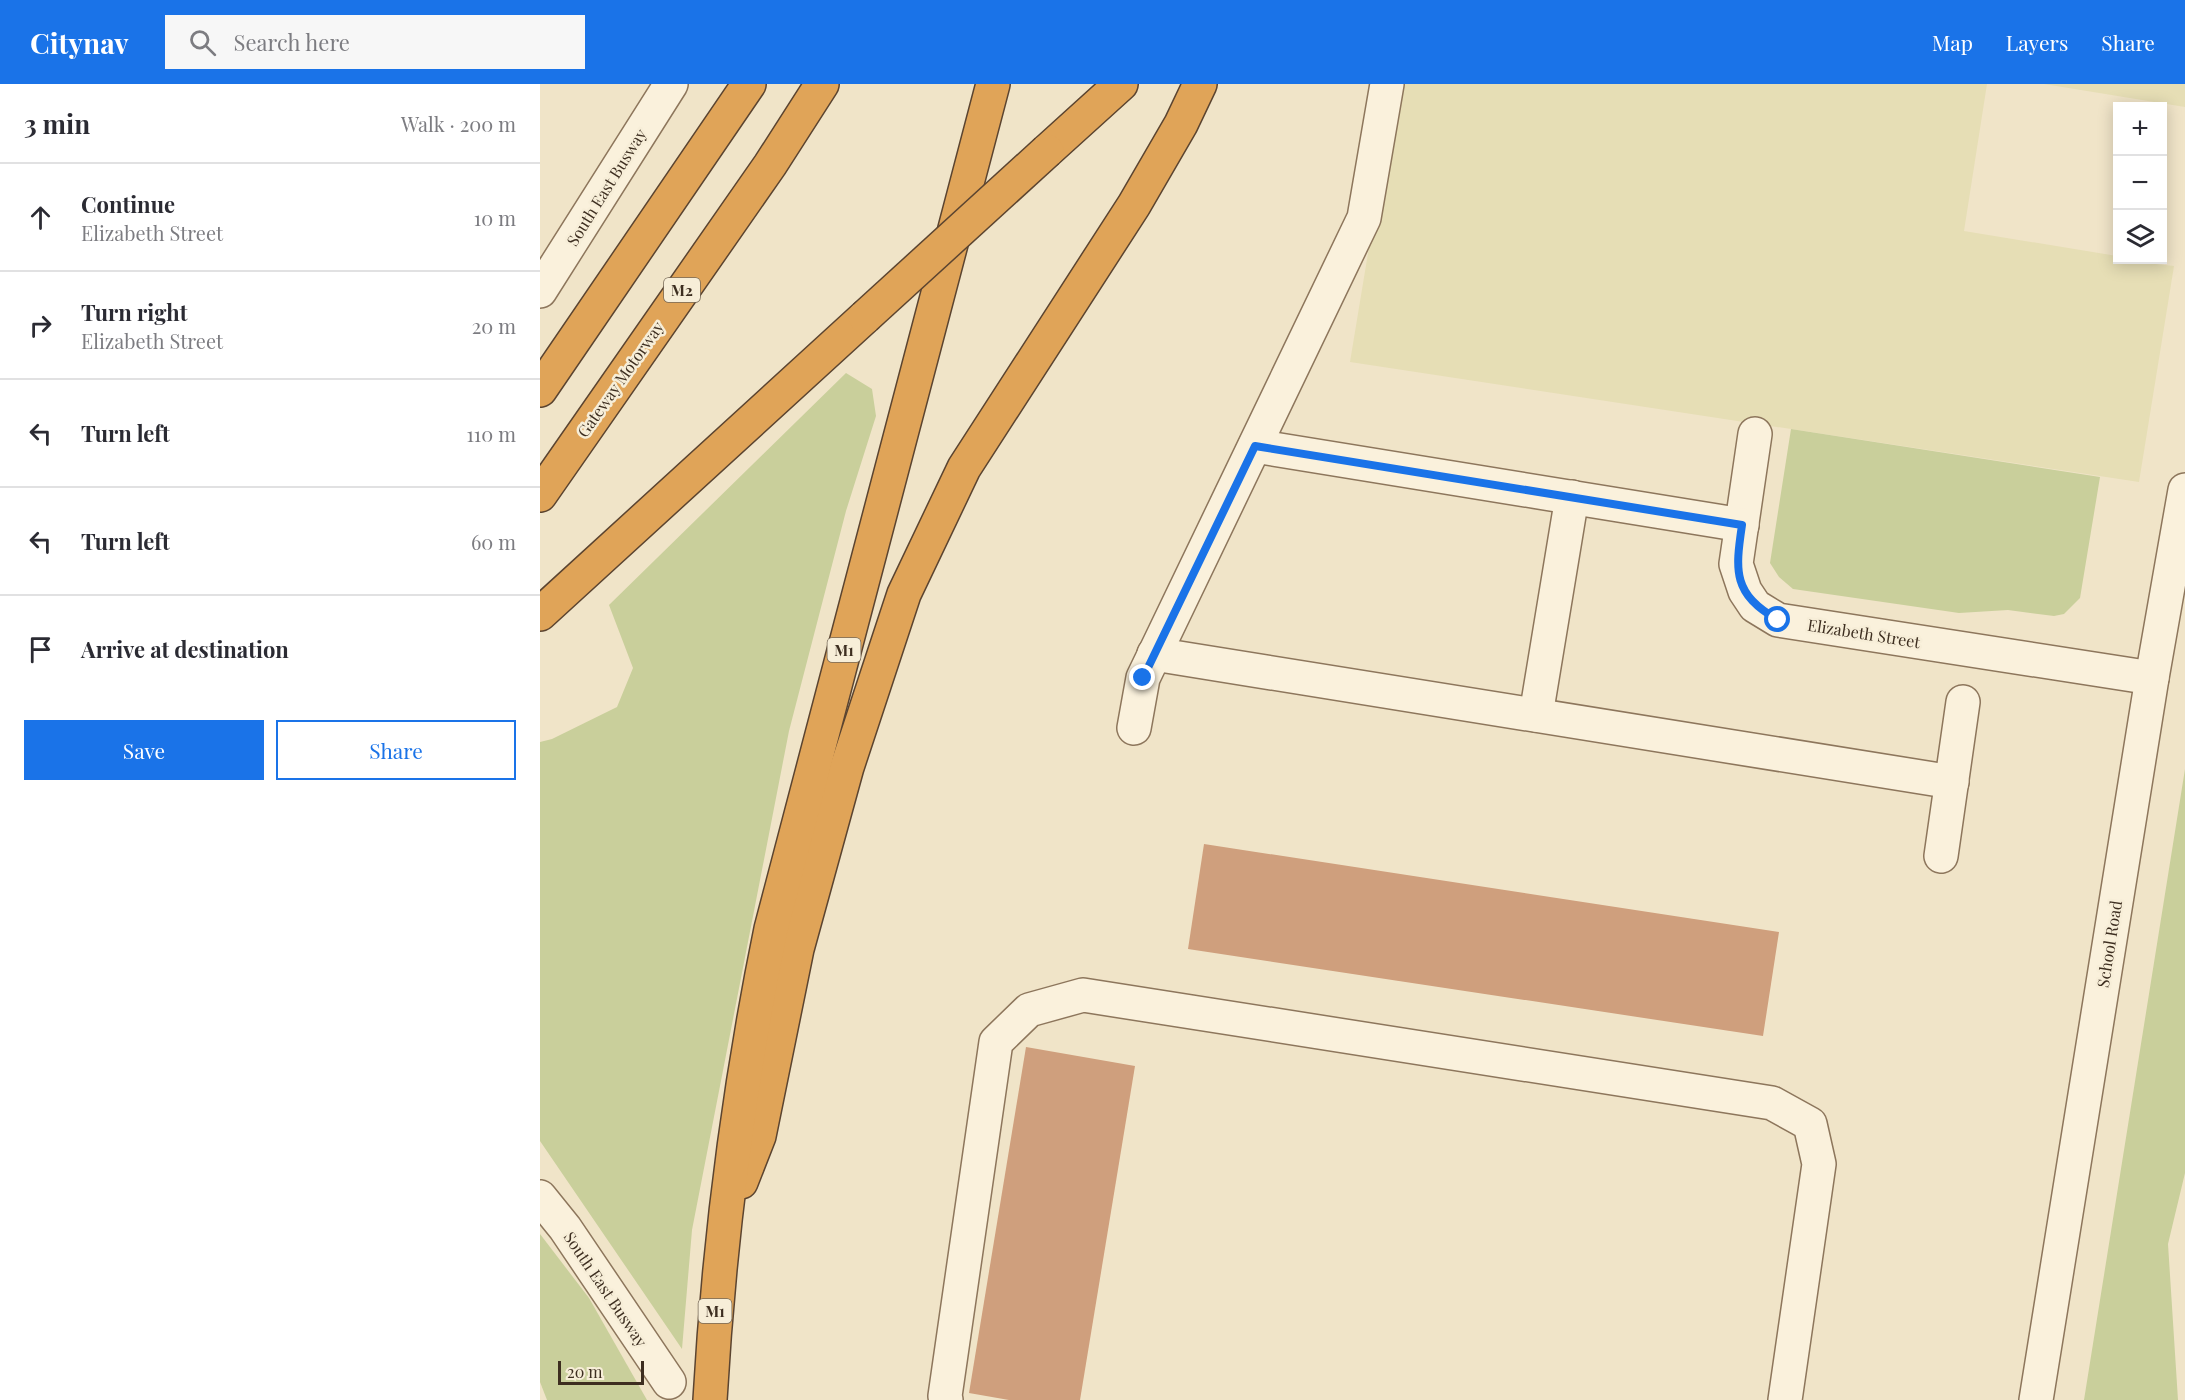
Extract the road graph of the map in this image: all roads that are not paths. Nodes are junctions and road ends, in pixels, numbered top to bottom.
1 (671, 84) edge
2 (749, 84) edge
3 (822, 84) edge
4 (993, 84) edge
5 (1121, 84) edge
6 (1200, 84) edge
7 (1387, 84) edge
8 (540, 291) edge
9 (540, 390) edge
10 (1755, 434) dead end
11 (1255, 446) junction
12 (2185, 489) edge
13 (540, 495) edge
14 (1572, 497) junction
15 (1742, 525) junction
16 (540, 614) edge
17 (1154, 654) junction
18 (2151, 678) junction
19 (1964, 702) dead end
20 (1536, 715) junction
21 (1134, 728) dead end
22 (1952, 782) junction
23 (1941, 856) dead end
24 (540, 1197) edge
25 (725, 1222) junction
26 (669, 1382) dead end
27 (710, 1400) edge
28 (946, 1400) edge
29 (1785, 1400) edge
30 (2036, 1400) edge

1 - 8 street, South East Busway
2 - 9 highway
3 - 13 highway, Gateway Motorway / M2
4 - 25 highway, M1
5 - 16 highway, bridge
6 - 25 highway
7 - 11 street
10 - 15 street, Elizabeth Street
11 - 14 street
11 - 17 street
12 - 18 street, School Road
14 - 15 street
14 - 20 street
15 - 18 street, Elizabeth Street
17 - 20 street
17 - 21 street
18 - 30 street, School Road
19 - 22 street
20 - 22 street
22 - 23 street
24 - 26 street, South East Busway
25 - 27 highway, M1
28 - 29 street

